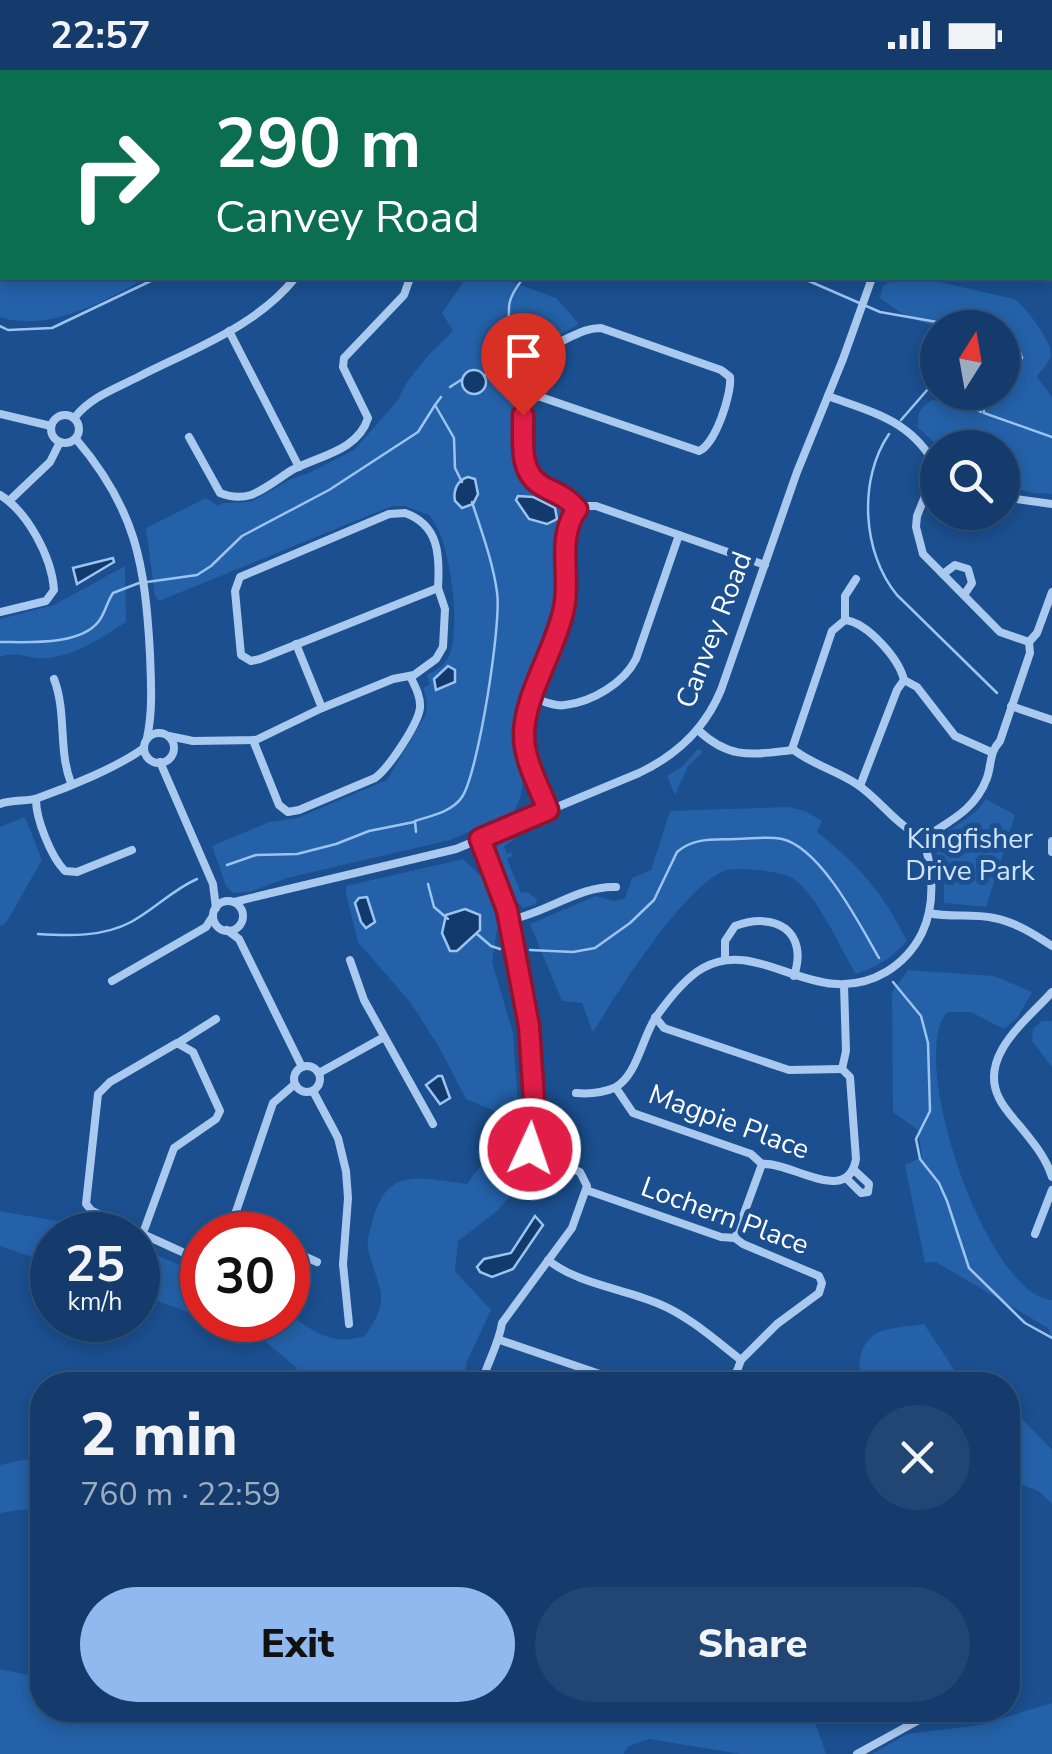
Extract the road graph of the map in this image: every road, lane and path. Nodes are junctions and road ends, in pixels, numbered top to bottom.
1 (294, 280) edge
2 (409, 280) edge
3 (871, 280) edge
4 (229, 331) junction
5 (526, 392) junction
6 (828, 396) junction
7 (0, 414) edge
8 (75, 417) junction
9 (51, 426) junction
10 (189, 437) dead end
11 (76, 439) junction
12 (60, 442) junction
13 (920, 444) edge
14 (299, 467) junction
15 (4, 498) edge
16 (1020, 499) edge
17 (1052, 504) edge
18 (577, 509) junction
19 (920, 515) edge
20 (679, 536) junction
21 (764, 566) junction
22 (942, 574) junction
23 (856, 579) dead end
24 (438, 588) junction
25 (1052, 592) edge
26 (964, 596) junction
27 (0, 612) edge
28 (846, 620) junction
29 (1028, 642) junction
30 (296, 644) junction
31 (410, 676) junction
32 (54, 679) dead end
33 (904, 680) junction
34 (534, 698) junction
35 (1011, 706) junction
36 (322, 708) junction
37 (153, 712) junction
38 (1052, 720) edge
39 (698, 730) junction
40 (167, 735) junction
41 (252, 740) junction
42 (194, 741) junction
43 (146, 743) junction
44 (792, 749) junction
45 (991, 752) junction
46 (163, 758) junction
47 (128, 760) junction
48 (71, 783) junction
49 (860, 786) junction
50 (36, 800) junction
51 (0, 804) edge
52 (548, 810) junction
53 (924, 838) junction
54 (480, 839) junction
55 (1052, 841) edge
56 (132, 850) dead end
57 (1052, 852) edge
58 (214, 884) junction
59 (616, 887) dead end
60 (267, 897) junction
61 (231, 902) junction
62 (215, 912) junction
63 (929, 914) junction
64 (509, 920) junction
65 (241, 922) junction
66 (206, 927) junction
67 (224, 930) junction
68 (239, 939) junction
69 (1052, 946) edge
70 (726, 959) junction
71 (350, 960) dead end
72 (794, 976) junction
73 (112, 981) dead end
74 (844, 985) junction
75 (1052, 992) edge
76 (656, 1017) junction
77 (216, 1019) dead end
78 (384, 1037) junction
79 (177, 1043) junction
80 (302, 1067) junction
81 (842, 1069) junction
82 (319, 1073) junction
83 (294, 1084) junction
84 (616, 1088) junction
85 (313, 1091) junction
86 (576, 1093) dead end
87 (433, 1124) dead end
88 (762, 1164) junction
89 (854, 1170) junction
90 (1052, 1176) edge
91 (842, 1180) junction
92 (586, 1190) junction
93 (1052, 1190) edge
94 (98, 1212) edge
95 (151, 1212) edge
96 (236, 1212) edge
97 (1034, 1234) dead end
98 (735, 1238) junction
99 (310, 1259) edge
100 (548, 1260) junction
101 (318, 1262) dead end
102 (350, 1324) dead end
103 (500, 1340) junction
104 (741, 1360) junction
105 (484, 1372) edge
106 (594, 1372) edge
107 (737, 1372) edge
108 (915, 1722) edge
109 (857, 1754) edge

1 - 4 street
2 - 14 street
3 - 6 street, Canvey Road
4 - 8 street
4 - 14 street
5 - 5 street
5 - 18 street
6 - 13 street
6 - 21 street, Canvey Road
7 - 9 street
8 - 9 street
8 - 11 street
9 - 12 street
10 - 14 street
11 - 12 street
11 - 37 street
12 - 15 street
15 - 27 street
16 - 17 street
18 - 20 street
18 - 34 street
19 - 22 street
20 - 21 street
20 - 34 street
21 - 39 street, Canvey Road
22 - 26 street
22 - 26 street
23 - 28 street
24 - 30 street
24 - 30 street
24 - 31 street
25 - 29 street
26 - 29 street
28 - 33 street
28 - 44 street
29 - 35 street
30 - 36 street
31 - 36 street
31 - 41 street
32 - 48 street
33 - 45 street
33 - 49 street
34 - 52 street
35 - 38 street
35 - 45 street
36 - 41 street
37 - 40 street
37 - 43 street
39 - 44 street
39 - 52 street, Canvey Road
40 - 42 street
40 - 43 street
40 - 46 street
41 - 42 street
42 - 46 street
43 - 46 street
43 - 47 street
44 - 49 street
45 - 53 street
46 - 47 street
46 - 58 street
47 - 48 street
48 - 50 street
49 - 53 street
50 - 51 street
50 - 56 street
52 - 54 street, Canvey Road
53 - 63 street
54 - 60 street, Canvey Road
54 - 64 street
55 - 57 street
58 - 61 street
58 - 62 street
59 - 64 street
60 - 61 street, Canvey Road
60 - 65 street, Canvey Road
61 - 62 street, Canvey Road
61 - 65 street
62 - 66 street
62 - 67 street
63 - 69 street
63 - 74 street
64 - 92 street
65 - 67 street
65 - 68 street
66 - 67 street
66 - 73 street
67 - 68 street
68 - 80 street
70 - 72 street
70 - 72 street
70 - 76 street
71 - 78 street
72 - 74 street
74 - 81 street
75 - 90 street
76 - 81 street
76 - 84 street
77 - 79 street
78 - 82 street
78 - 87 street
79 - 94 street
79 - 95 street
80 - 82 street
80 - 83 street
81 - 89 street
82 - 85 street
83 - 85 street
83 - 96 street
84 - 86 street
84 - 88 street, Magpie Place
85 - 102 street
88 - 91 street, Magpie Place
88 - 98 street
89 - 91 street
89 - 91 street
92 - 98 street, Lochern Place
92 - 100 street
93 - 97 street
98 - 104 street, Lochern Place
99 - 101 street
100 - 103 street
100 - 104 street
103 - 105 street
103 - 106 street
104 - 107 street, Lochern Place
108 - 109 street

